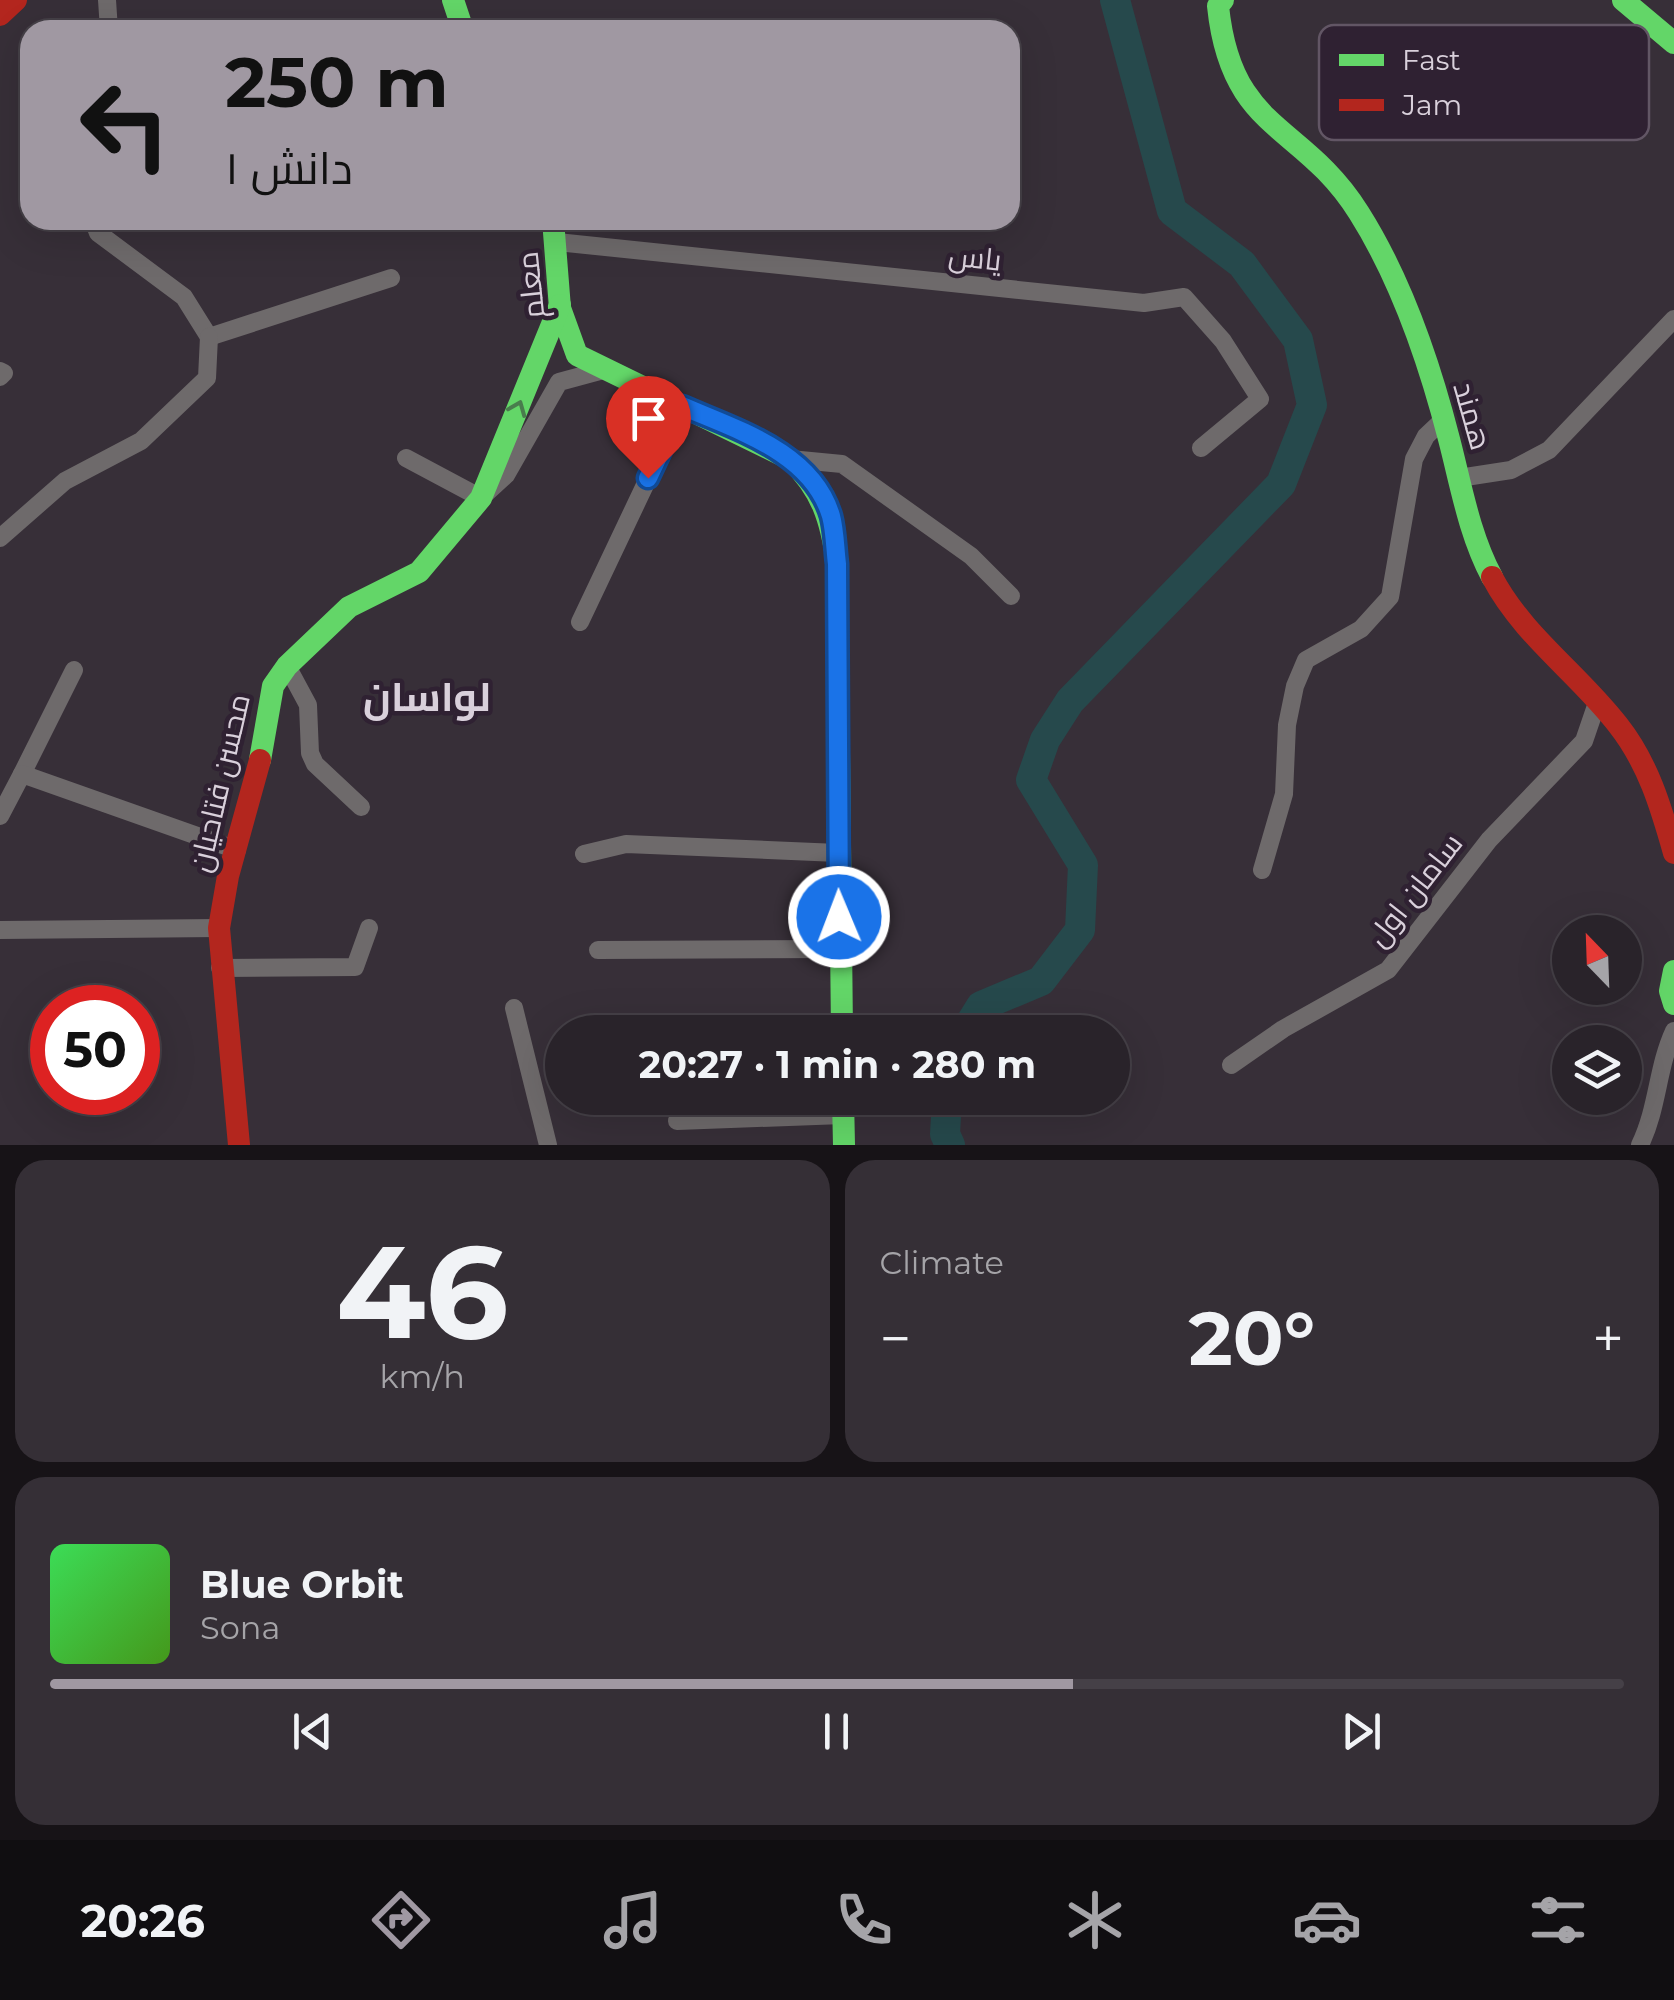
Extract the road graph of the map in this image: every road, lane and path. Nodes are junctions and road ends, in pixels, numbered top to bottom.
1 (16, 0) edge
2 (1224, 0) edge
3 (1623, 0) edge
4 (0, 16) edge
5 (1674, 42) edge
6 (97, 230) edge
7 (555, 231) edge
8 (391, 278) dead end
9 (560, 305) junction
10 (1674, 319) edge
11 (209, 337) junction
12 (608, 369) junction
13 (682, 406) junction
14 (1444, 419) junction
15 (1201, 448) dead end
16 (406, 458) dead end
17 (790, 459) junction
18 (1459, 478) junction
19 (481, 498) junction
20 (0, 538) edge
21 (1011, 596) dead end
22 (580, 622) dead end
23 (287, 666) junction
24 (74, 670) dead end
25 (1597, 703) junction
26 (22, 774) junction
27 (361, 808) dead end
28 (1667, 810) edge
29 (0, 816) edge
30 (237, 850) junction
31 (838, 852) junction
32 (1674, 853) edge
33 (584, 854) dead end
34 (1262, 870) dead end
35 (219, 928) junction
36 (369, 928) dead end
37 (0, 930) edge
38 (840, 949) junction
39 (598, 950) dead end
40 (220, 968) junction
41 (1674, 971) edge
42 (1674, 1004) edge
43 (514, 1008) dead end
44 (842, 1015) edge
45 (1674, 1031) edge
46 (1231, 1065) dead end
47 (743, 1115) edge
48 (843, 1115) edge
49 (677, 1121) dead end
50 (238, 1145) edge
51 (548, 1145) edge
52 (844, 1145) edge
53 (1640, 1145) edge

1 - 4 street
2 - 14 street, همند
3 - 5 street
6 - 11 street
7 - 9 street, معلم
7 - 15 street, یاس
8 - 11 street
9 - 12 street, معلم
19 -> 9 street, محسن فتاحیان
10 - 18 street
11 - 20 street
12 - 13 street, معلم
12 - 19 street
13 - 17 street, معلم
13 - 22 street
14 - 18 street, همند
14 - 34 street
16 - 19 street
17 - 21 street
17 - 31 street, معلم
18 - 25 street, همند
19 - 23 street, محسن فتاحیان
23 - 27 street
23 - 30 street, محسن فتاحیان
24 - 26 street
25 - 28 street, همند
25 - 46 street, سامان اول
26 - 29 street
26 - 30 street
28 - 32 street, همند
30 - 35 street, محسن فتاحیان
31 - 33 street
31 - 38 street, معلم
35 - 37 street
35 - 40 street, محسن فتاحیان
36 - 40 street
38 - 39 street
38 - 44 street, معلم
40 - 50 street, محسن فتاحیان
41 - 42 street
43 - 51 street
45 - 53 street
47 - 49 street
48 - 52 street

